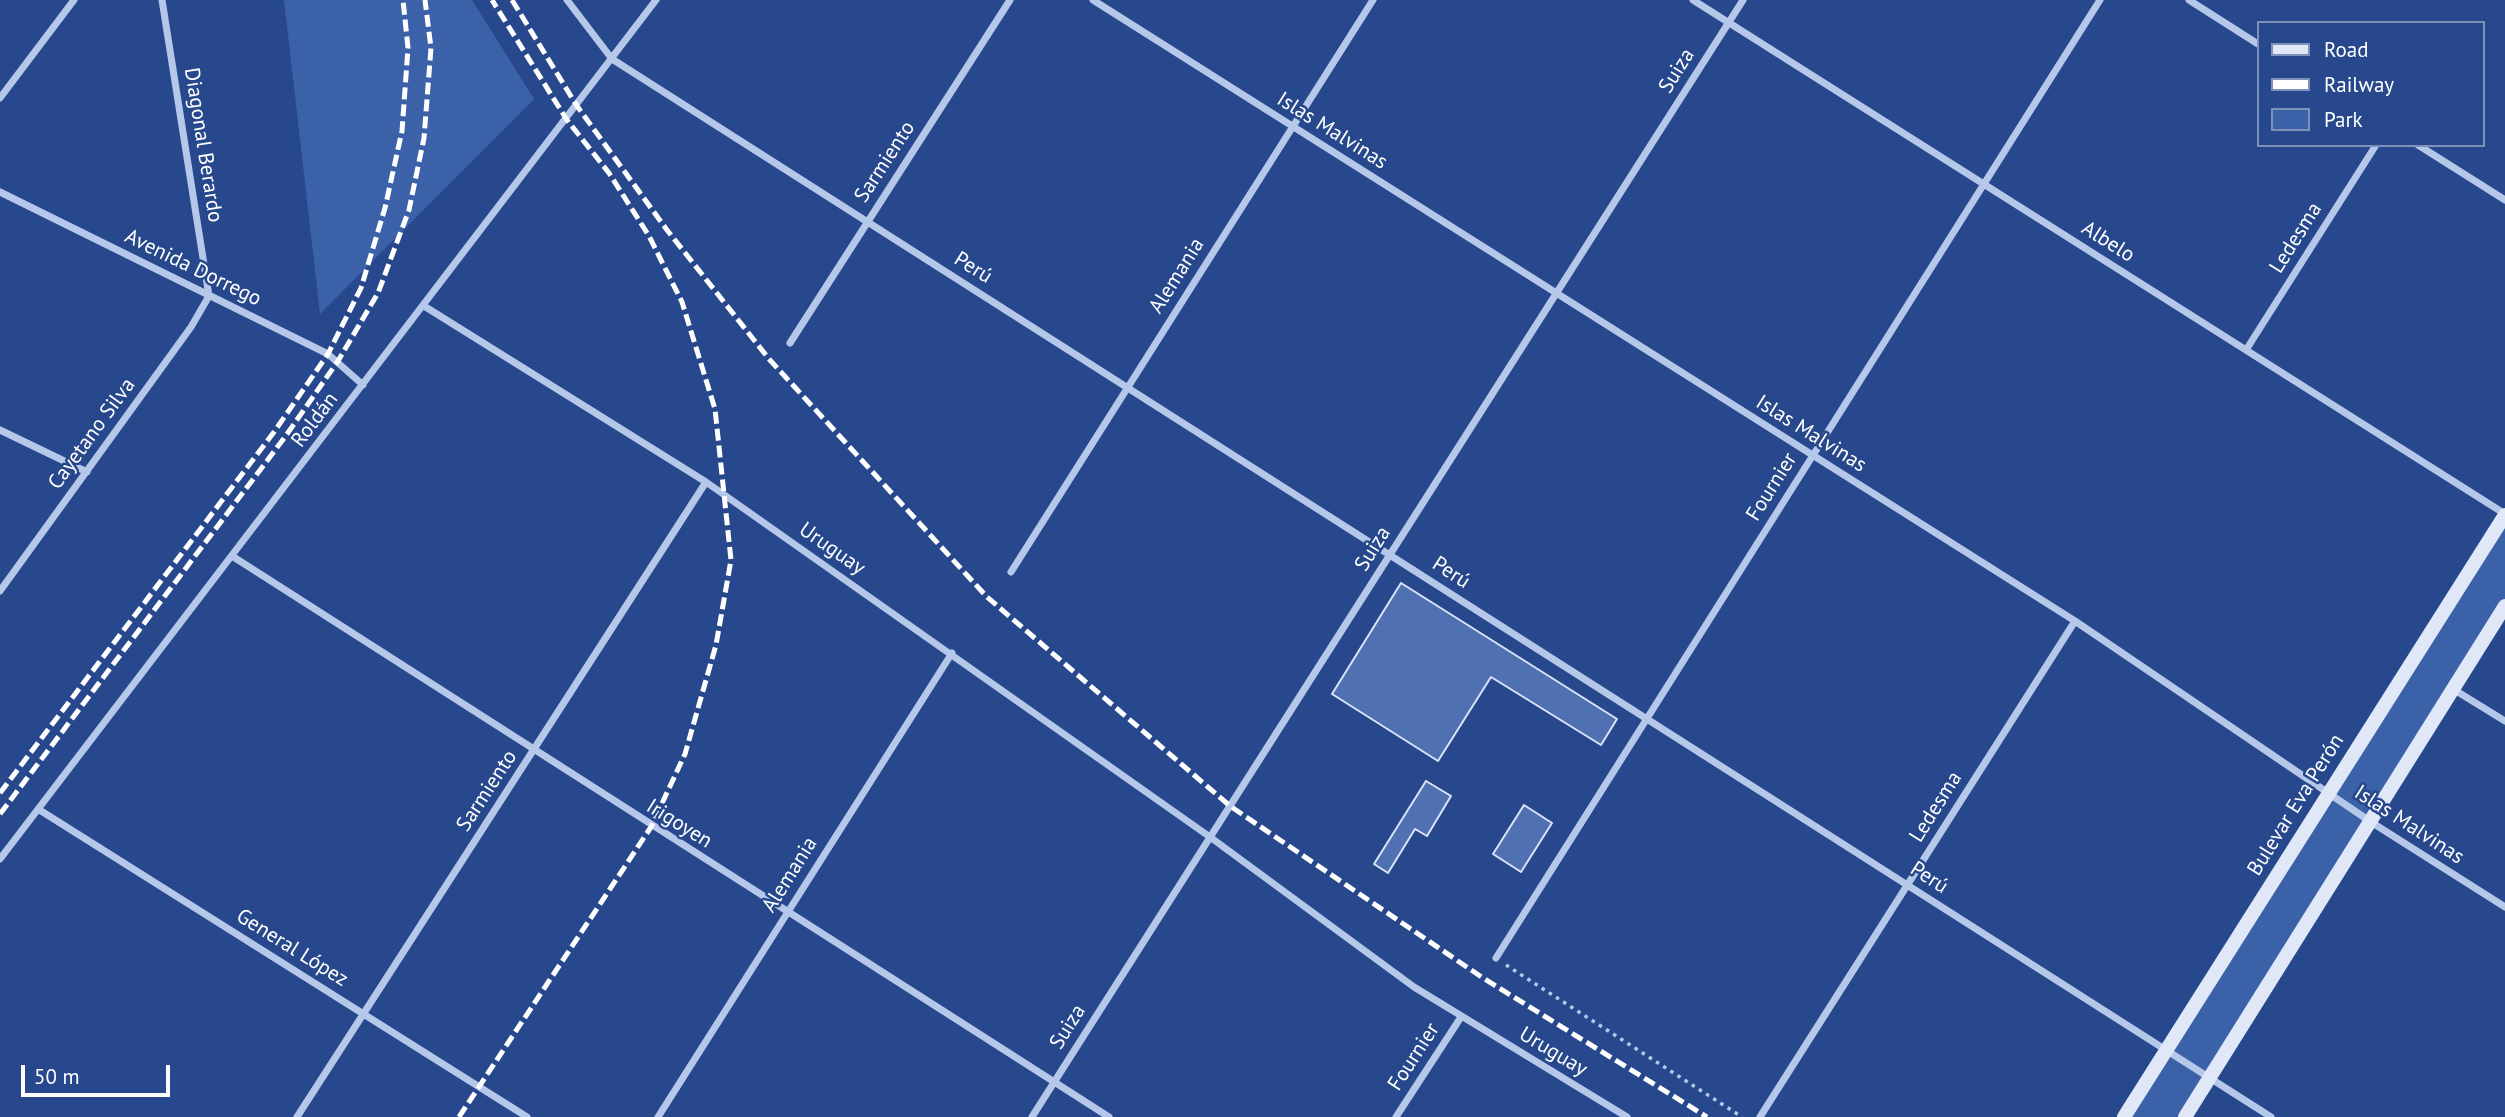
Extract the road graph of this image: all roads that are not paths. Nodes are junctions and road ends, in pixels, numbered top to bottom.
1 (74, 0) edge
2 (162, 0) edge
3 (567, 0) edge
4 (656, 0) edge
5 (1010, 0) edge
6 (1093, 0) edge
7 (1373, 0) edge
8 (1693, 0) edge
9 (1743, 0) edge
10 (2100, 0) edge
11 (2189, 0) edge
12 (1729, 22) junction
13 (2256, 43) edge
14 (612, 59) junction
15 (0, 97) edge
16 (1293, 126) junction
17 (2375, 147) edge
18 (2421, 147) edge
19 (1984, 184) junction
20 (0, 192) edge
21 (2505, 200) edge
22 (867, 222) junction
23 (1556, 293) junction
24 (209, 296) junction
25 (424, 306) junction
26 (790, 343) dead end
27 (2246, 350) junction
28 (363, 385) junction
29 (1127, 388) junction
30 (0, 430) edge
31 (1813, 456) junction
32 (87, 472) junction
33 (706, 482) junction
34 (2505, 515) edge
35 (1390, 555) junction
36 (232, 556) junction
37 (1011, 572) dead end
38 (0, 591) edge
39 (2505, 606) edge
40 (2075, 621) junction
41 (951, 653) junction
42 (2453, 689) junction
43 (1647, 719) junction
44 (2505, 721) edge
45 (534, 751) junction
46 (2328, 793) junction
47 (38, 809) junction
48 (2371, 822) junction
49 (1210, 837) junction
50 (0, 859) edge
51 (1907, 885) junction
52 (2505, 907) edge
53 (787, 912) junction
54 (1496, 958) road end
55 (364, 1013) junction
56 (1461, 1017) junction
57 (2166, 1050) junction
58 (2209, 1078) junction
59 (1054, 1083) junction
60 (296, 1117) edge
61 (527, 1117) edge
62 (658, 1117) edge
63 (1032, 1117) edge
64 (1109, 1117) edge
65 (1396, 1117) edge
66 (1628, 1117) edge
67 (1760, 1117) edge
68 (2124, 1117) edge
69 (2185, 1117) edge
70 (2271, 1117) edge

1 - 15 street
2 - 24 street, Diagonal Berardo
3 - 14 street
4 - 14 street, Roldán
5 - 22 street, Sarmiento
6 - 16 street, Islas Malvinas
7 - 16 street, Alemania
8 - 12 street, Albelo
9 - 12 street, Suiza
10 - 19 street, Fournier
11 - 13 street
12 - 19 street, Albelo
12 - 23 street, Suiza
14 - 22 street, Perú
14 - 25 street, Roldán
16 - 23 street, Islas Malvinas
16 - 29 street, Alemania
17 - 27 street, Ledesma
18 - 21 street
19 - 27 street, Albelo
19 - 31 street, Fournier
20 - 24 street, Avenida Dorrego
22 - 26 street, Sarmiento
22 - 29 street, Perú
23 - 31 street, Islas Malvinas
23 - 35 street, Suiza
24 - 28 street, Avenida Dorrego
24 - 32 street, Cayetano Silva
25 - 28 street, Roldán
25 - 33 street, Uruguay
27 - 34 street, Albelo
28 - 36 street, Roldán
29 - 35 street, Perú
29 - 37 street, Alemania
30 - 32 street
31 - 40 street, Islas Malvinas
31 - 43 street, Fournier
32 - 38 street, Cayetano Silva
33 - 41 street, Uruguay
33 - 45 street, Sarmiento
34 - 46 street, Bulevar Eva Perón
35 - 43 street, Perú
35 - 49 street, Suiza
36 - 45 street, Irigoyen
36 - 47 street, Roldán
39 - 42 street
40 - 46 street, Islas Malvinas
40 - 51 street, Ledesma
41 - 49 street, Uruguay
41 - 53 street, Alemania
42 - 44 street
42 - 48 street
43 - 51 street, Perú
43 - 54 street, Fournier
45 - 53 street, Irigoyen
45 - 55 street, Sarmiento
46 - 48 street, Islas Malvinas
46 - 57 street, Bulevar Eva Perón
47 - 50 street, Roldán
47 - 55 street, General López
48 - 52 street, Islas Malvinas
48 - 58 street
49 - 56 street, Uruguay
49 - 59 street, Suiza
51 - 57 street, Perú
51 - 67 street, Ledesma
53 - 59 street, Irigoyen
53 - 62 street, Alemania
55 - 60 street, Sarmiento
55 - 61 street, General López
56 - 65 street, Fournier
56 - 66 street, Uruguay
57 - 58 street, Perú
57 - 68 street, Bulevar Eva Perón
58 - 69 street
58 - 70 street, Perú
59 - 63 street, Suiza
59 - 64 street, Irigoyen

